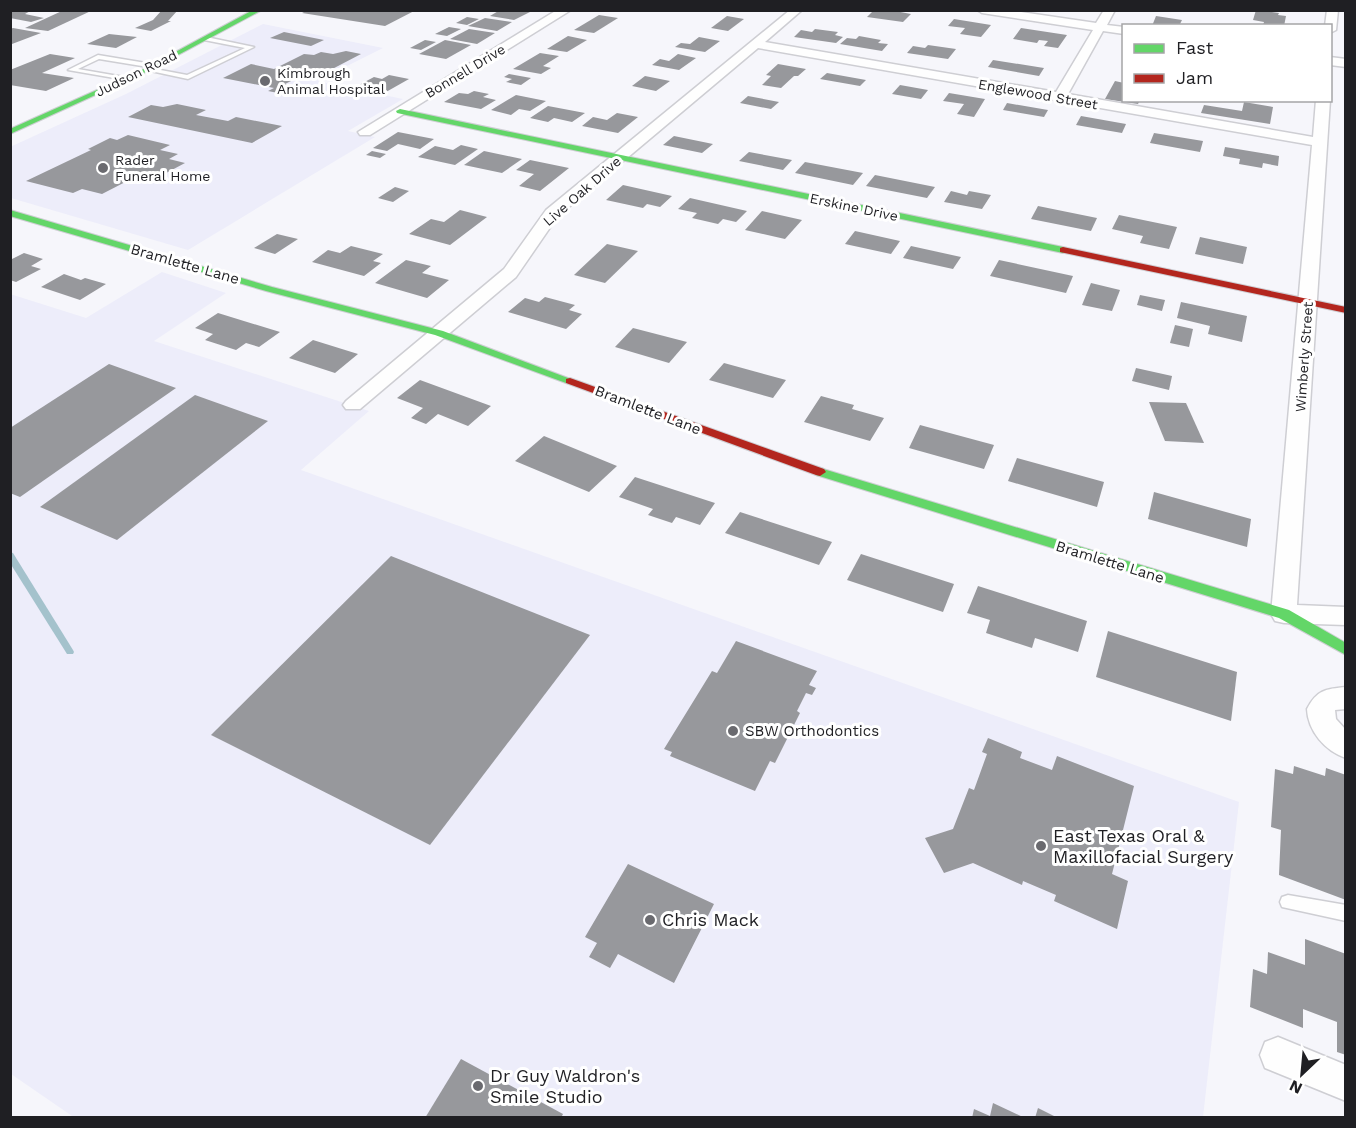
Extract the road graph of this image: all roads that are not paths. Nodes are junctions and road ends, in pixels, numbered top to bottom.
1 (259, 10) edge
2 (566, 10) edge
3 (797, 10) edge
4 (982, 10) edge
5 (1110, 10) edge
6 (1100, 28) junction
7 (1122, 31) edge
8 (206, 39) junction
9 (756, 44) junction
10 (150, 67) junction
11 (124, 79) junction
12 (1059, 98) junction
13 (1323, 102) edge
14 (400, 111) junction
15 (10, 132) edge
16 (364, 132) dead end
17 (1319, 142) junction
18 (620, 158) junction
19 (10, 213) edge
20 (1308, 302) junction
21 (1346, 310) edge
22 (439, 333) junction
23 (353, 405) dead end
24 (1284, 614) junction
25 (1346, 616) edge
26 (1346, 650) edge
27 (1346, 698) edge
28 (1346, 746) edge
29 (1288, 902) dead end
30 (1346, 913) edge
31 (1278, 1055) dead end
32 (1346, 1083) edge

1 - 8 street, Judson Road
2 - 14 street, Bonnell Drive
3 - 9 street, Live Oak Drive
4 - 6 street
5 - 6 street
6 - 7 street
6 - 12 street
8 - 10 street, Judson Road
8 - 10 lane
9 - 12 street, Englewood Street
9 - 18 street, Live Oak Drive
10 - 11 street, Judson Road
10 - 11 lane
11 - 15 street, Judson Road
12 - 17 street, Englewood Street
13 - 17 street, Wimberly Street
14 - 16 street, Bonnell Drive
14 - 18 street, Erskine Drive
17 - 20 street, Wimberly Street
18 - 20 street, Erskine Drive
18 - 22 street, Live Oak Drive
19 - 22 street, Bramlette Lane
20 - 21 street, Erskine Drive
20 - 24 street, Wimberly Street
22 - 23 street, Live Oak Drive
22 - 24 street, Bramlette Lane
24 - 25 street, Bramlette Lane
24 - 26 street, Bramlette Lane
27 - 28 street
29 - 30 lane
31 - 32 street

